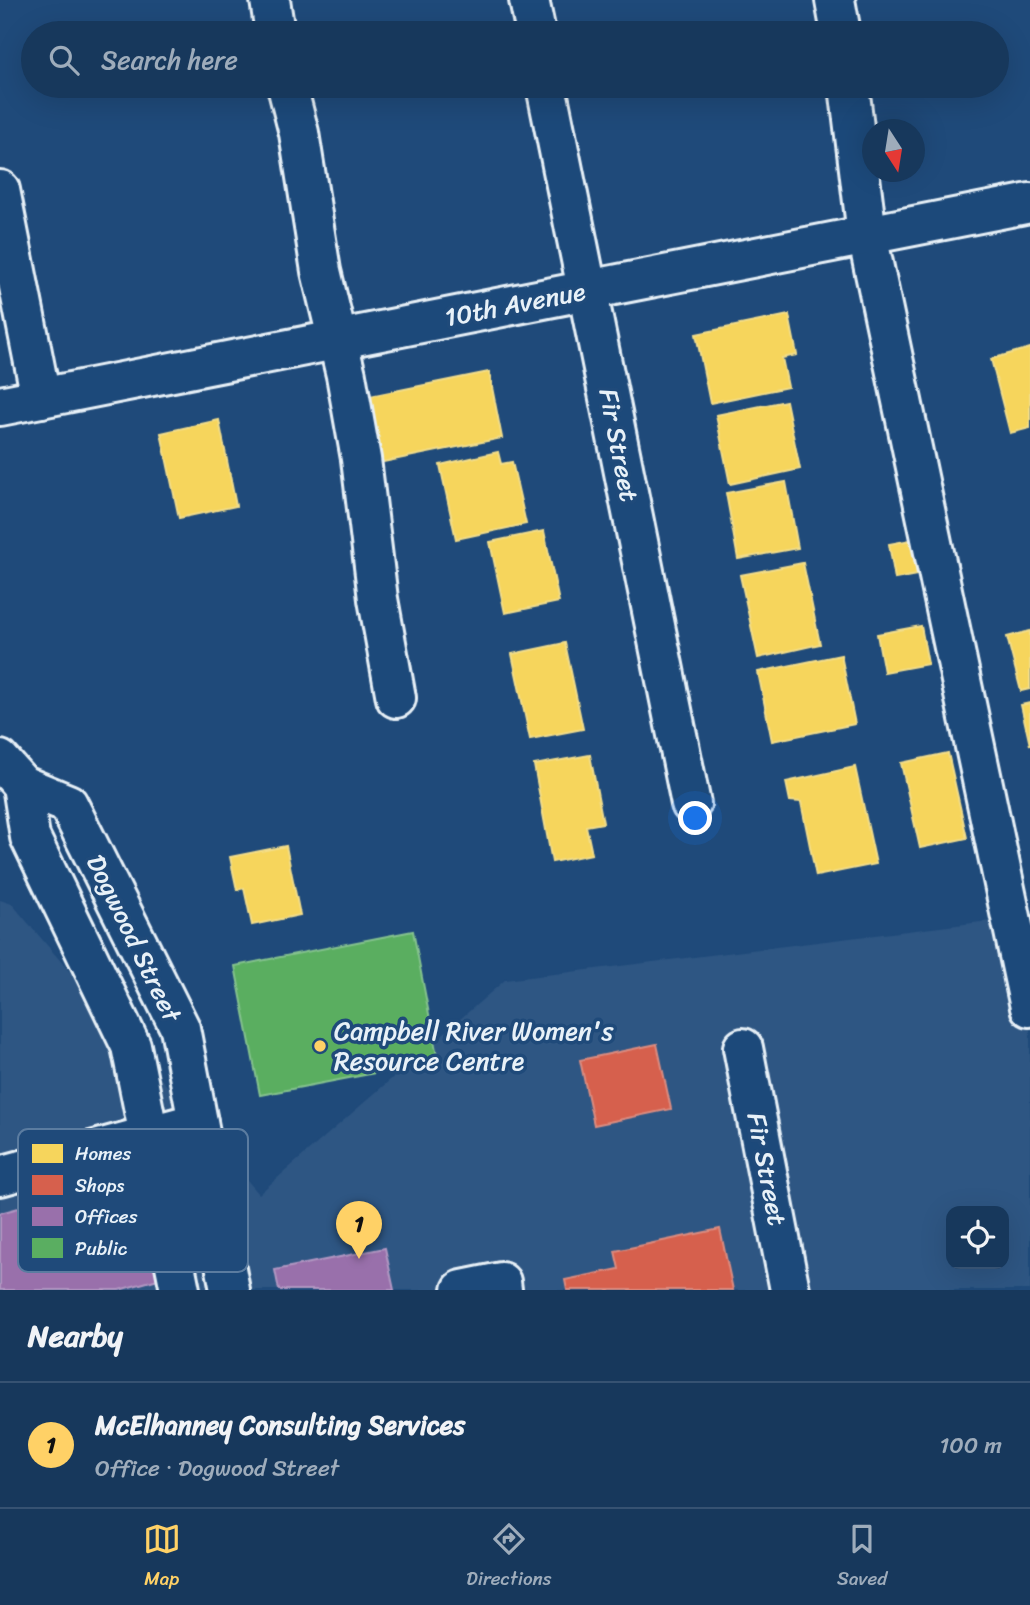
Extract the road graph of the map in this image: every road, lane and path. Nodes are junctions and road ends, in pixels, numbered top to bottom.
1 (270, 0) edge
2 (529, 0) edge
3 (835, 0) edge
4 (273, 21) edge
5 (533, 21) edge
6 (839, 21) edge
7 (290, 98) edge
8 (548, 98) edge
9 (850, 98) edge
10 (0, 190) edge
11 (1030, 203) edge
12 (867, 235) junction
13 (587, 290) junction
14 (337, 339) junction
15 (41, 397) junction
16 (0, 406) edge
17 (396, 698) dead end
18 (11, 773) edge
19 (691, 804) dead end
20 (1030, 1007) edge
21 (743, 1048) dead end
22 (198, 1122) junction
23 (148, 1129) edge
24 (172, 1129) edge
25 (199, 1129) edge
26 (18, 1171) edge
27 (0, 1176) edge
28 (176, 1272) edge
29 (227, 1272) edge
30 (180, 1290) edge
31 (230, 1290) edge
32 (462, 1290) edge
33 (502, 1290) edge
34 (790, 1290) edge

1 - 4 street
2 - 5 street
3 - 6 street
7 - 14 street
8 - 13 street, Fir Street
9 - 12 street
10 - 15 street
11 - 12 street, 10th Avenue
12 - 13 street, 10th Avenue
12 - 20 street
13 - 14 street, 10th Avenue
13 - 19 street, Fir Street
14 - 15 street, 10th Avenue
14 - 17 street
15 - 16 street, 10th Avenue
18 - 22 street, Dogwood Street
18 - 23 street, Dogwood Street
21 - 34 street, Fir Street
22 - 24 street
22 - 25 street, Dogwood Street
26 - 27 street
28 - 30 street, Dogwood Street
29 - 31 street, Dogwood Street
32 - 33 street

